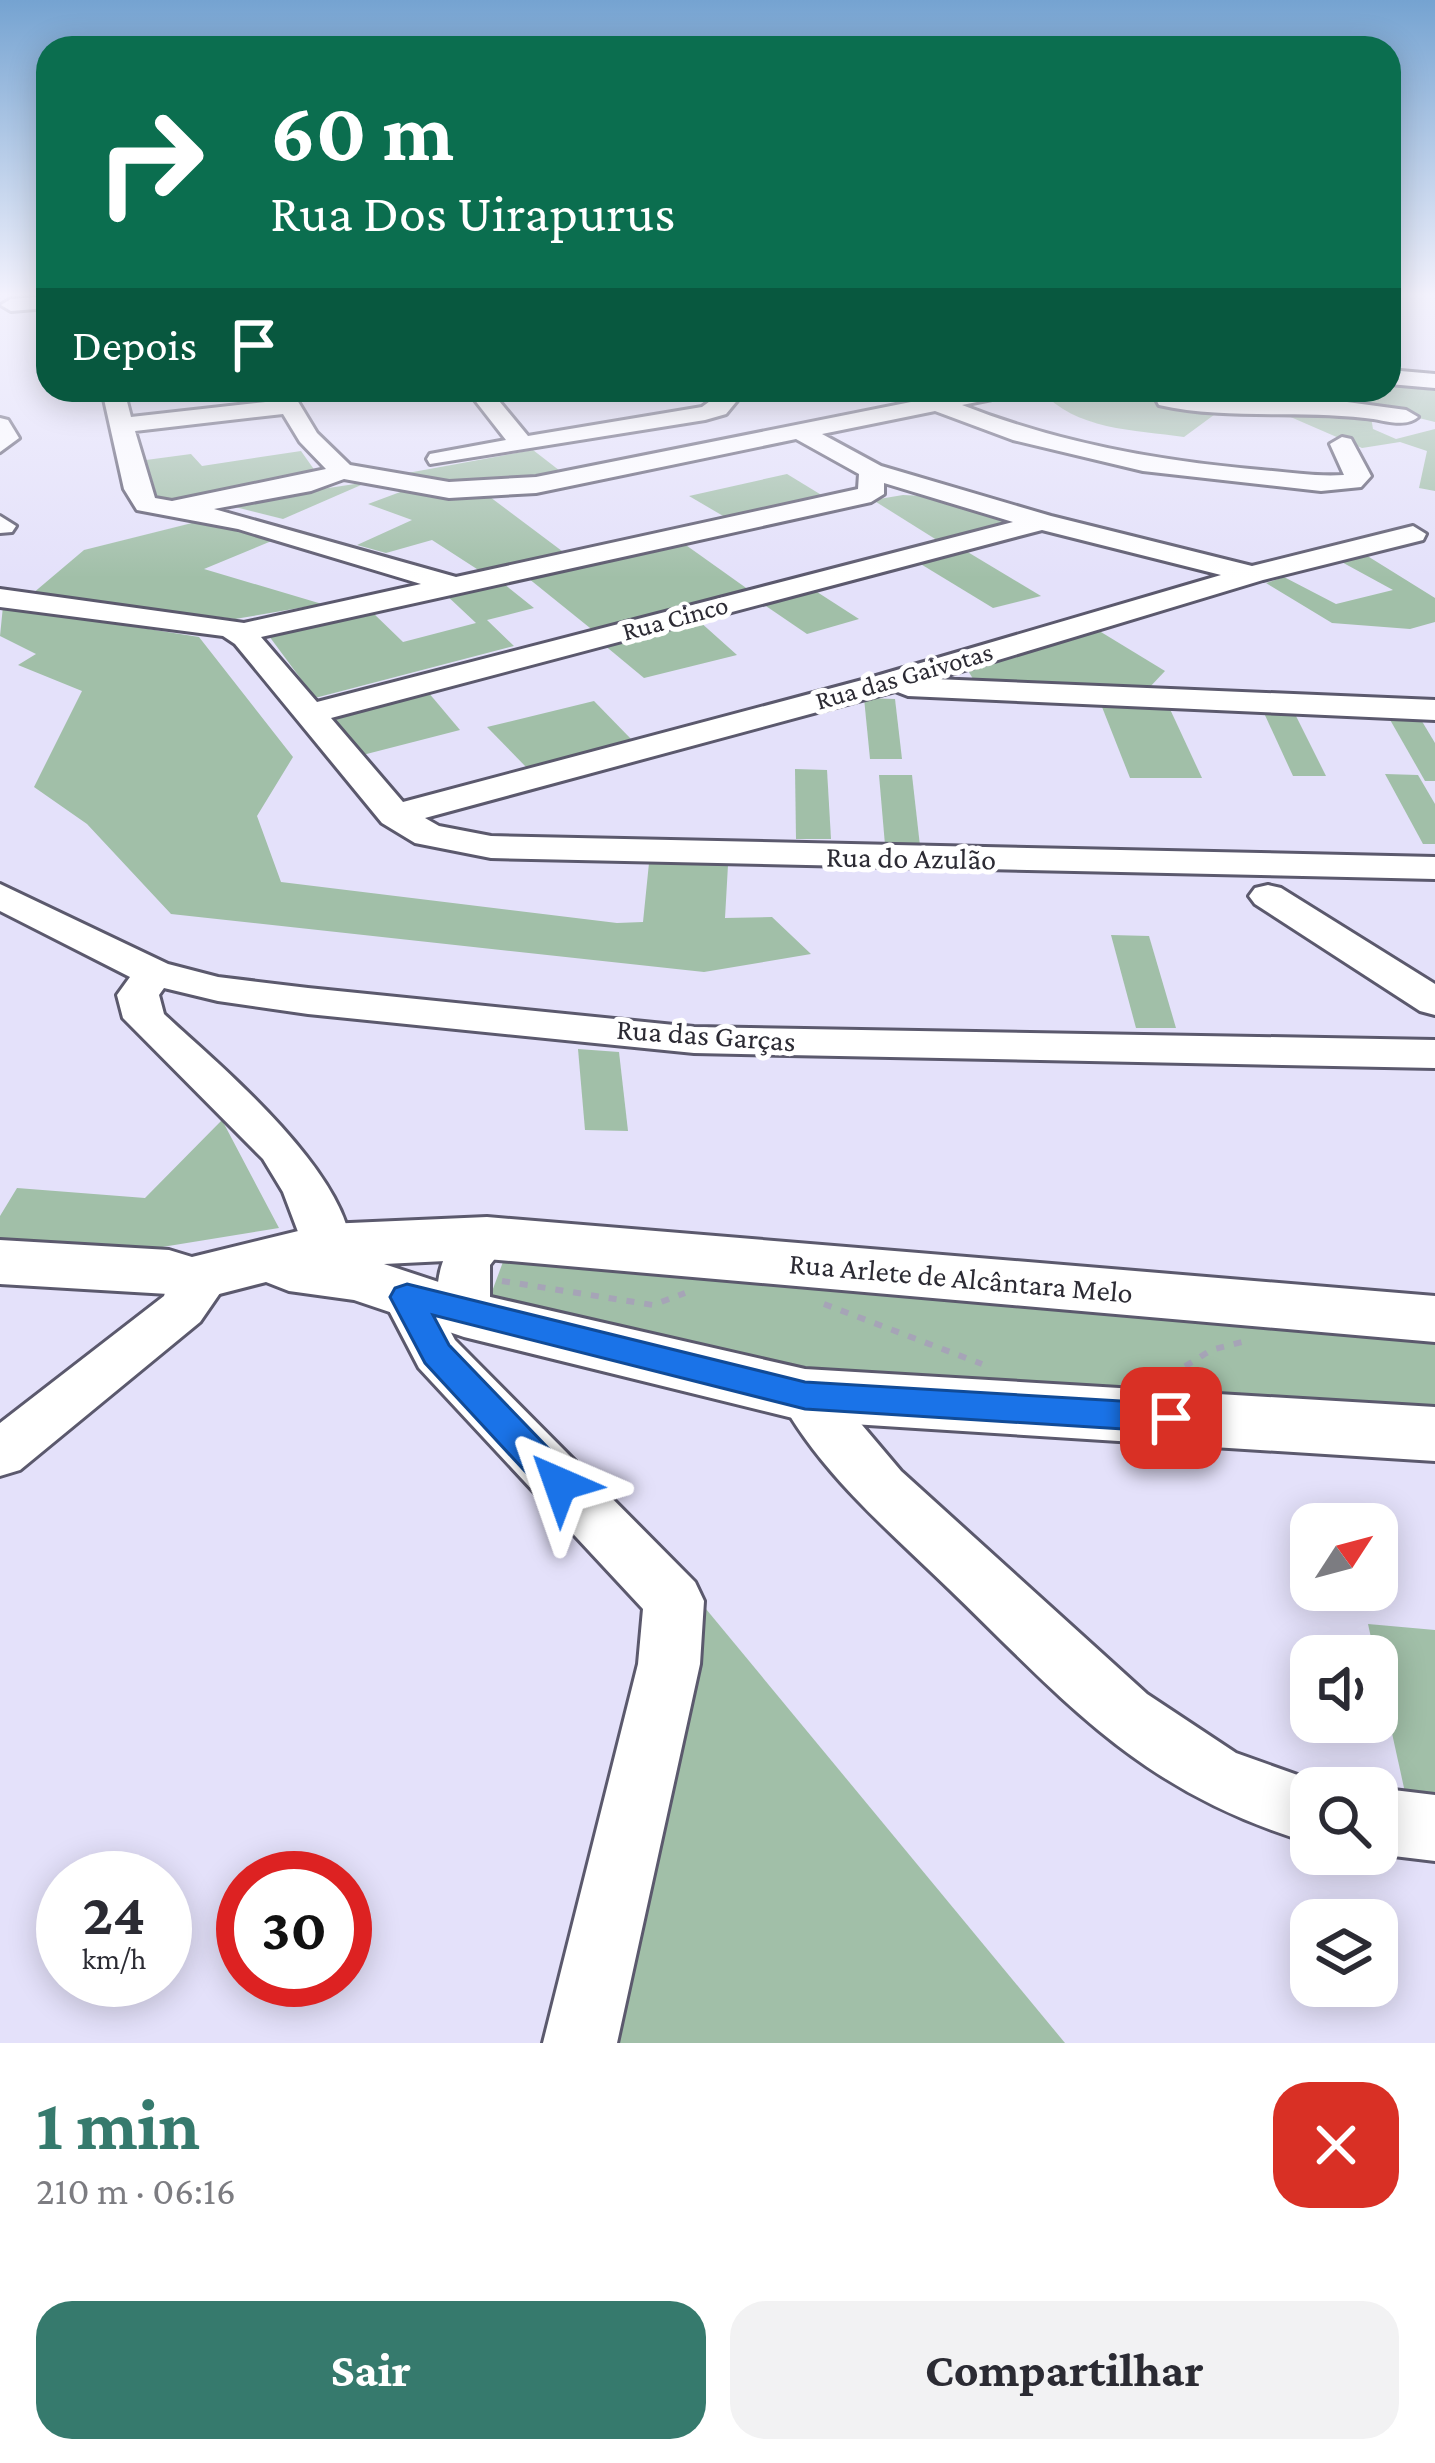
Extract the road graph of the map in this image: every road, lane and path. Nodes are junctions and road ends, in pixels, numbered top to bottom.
1 (117, 402) edge
2 (260, 402) edge
3 (287, 402) edge
4 (488, 402) edge
5 (725, 402) edge
6 (954, 402) edge
7 (1182, 402) edge
8 (941, 405) junction
9 (1406, 417) dead end
10 (0, 425) edge
11 (125, 425) junction
12 (799, 431) junction
13 (584, 434) junction
14 (1342, 443) dead end
15 (522, 444) junction
16 (0, 445) edge
17 (439, 459) dead end
18 (630, 466) junction
19 (342, 471) junction
20 (872, 482) junction
21 (166, 510) junction
22 (1042, 522) junction
23 (1413, 534) dead end
24 (1253, 574) junction
25 (454, 585) junction
26 (0, 598) edge
27 (240, 632) junction
28 (953, 676) junction
29 (1435, 710) edge
30 (308, 715) junction
31 (394, 814) junction
32 (1435, 868) edge
33 (0, 895) edge
34 (1268, 896) dead end
35 (154, 974) junction
36 (1435, 1002) edge
37 (1435, 1054) edge
38 (326, 1259) junction
39 (0, 1262) edge
40 (192, 1279) junction
41 (455, 1281) junction
42 (686, 1292) dead end
43 (823, 1304) dead end
44 (1435, 1319) edge
45 (1259, 1337) dead end
46 (999, 1371) dead end
47 (1169, 1377) dead end
48 (805, 1395) junction
49 (1435, 1434) edge
50 (0, 1454) edge
51 (1290, 1807) edge
52 (1398, 1824) edge
53 (1435, 1828) edge
54 (580, 2043) edge

1 - 11 street
2 - 11 street
3 - 19 street
4 - 15 street
5 - 13 street
6 - 8 street
7 - 9 street
8 - 12 street
8 - 14 street
10 - 16 street
11 - 21 street
12 - 18 street
12 - 20 street
13 - 15 street
13 - 18 street
15 - 17 street
18 - 19 street
19 - 21 street
20 - 22 street
20 - 25 street
21 - 25 street
22 - 24 street
22 - 30 street, Rua Cinco
23 - 24 street, Rua das Gaivotas
24 - 28 street, Rua das Gaivotas
25 - 27 street
26 - 27 street
27 - 30 street
28 - 29 street, Rua das Gaivotas
28 - 31 street, Rua das Gaivotas
30 - 31 street
31 - 32 street, Rua do Azulão
33 - 35 street, Rua das Garças
34 - 36 street
35 - 37 street, Rua das Garças
35 - 38 street
38 - 40 main road
38 - 41 main road
38 - 41 main road
39 - 40 main road
40 - 50 street
41 - 42 path
41 - 44 main road, Rua Arlete de Alcântara Melo
41 - 48 main road
41 - 54 street
43 - 46 path
45 - 47 path
48 - 49 main road
48 - 51 street
52 - 53 street

